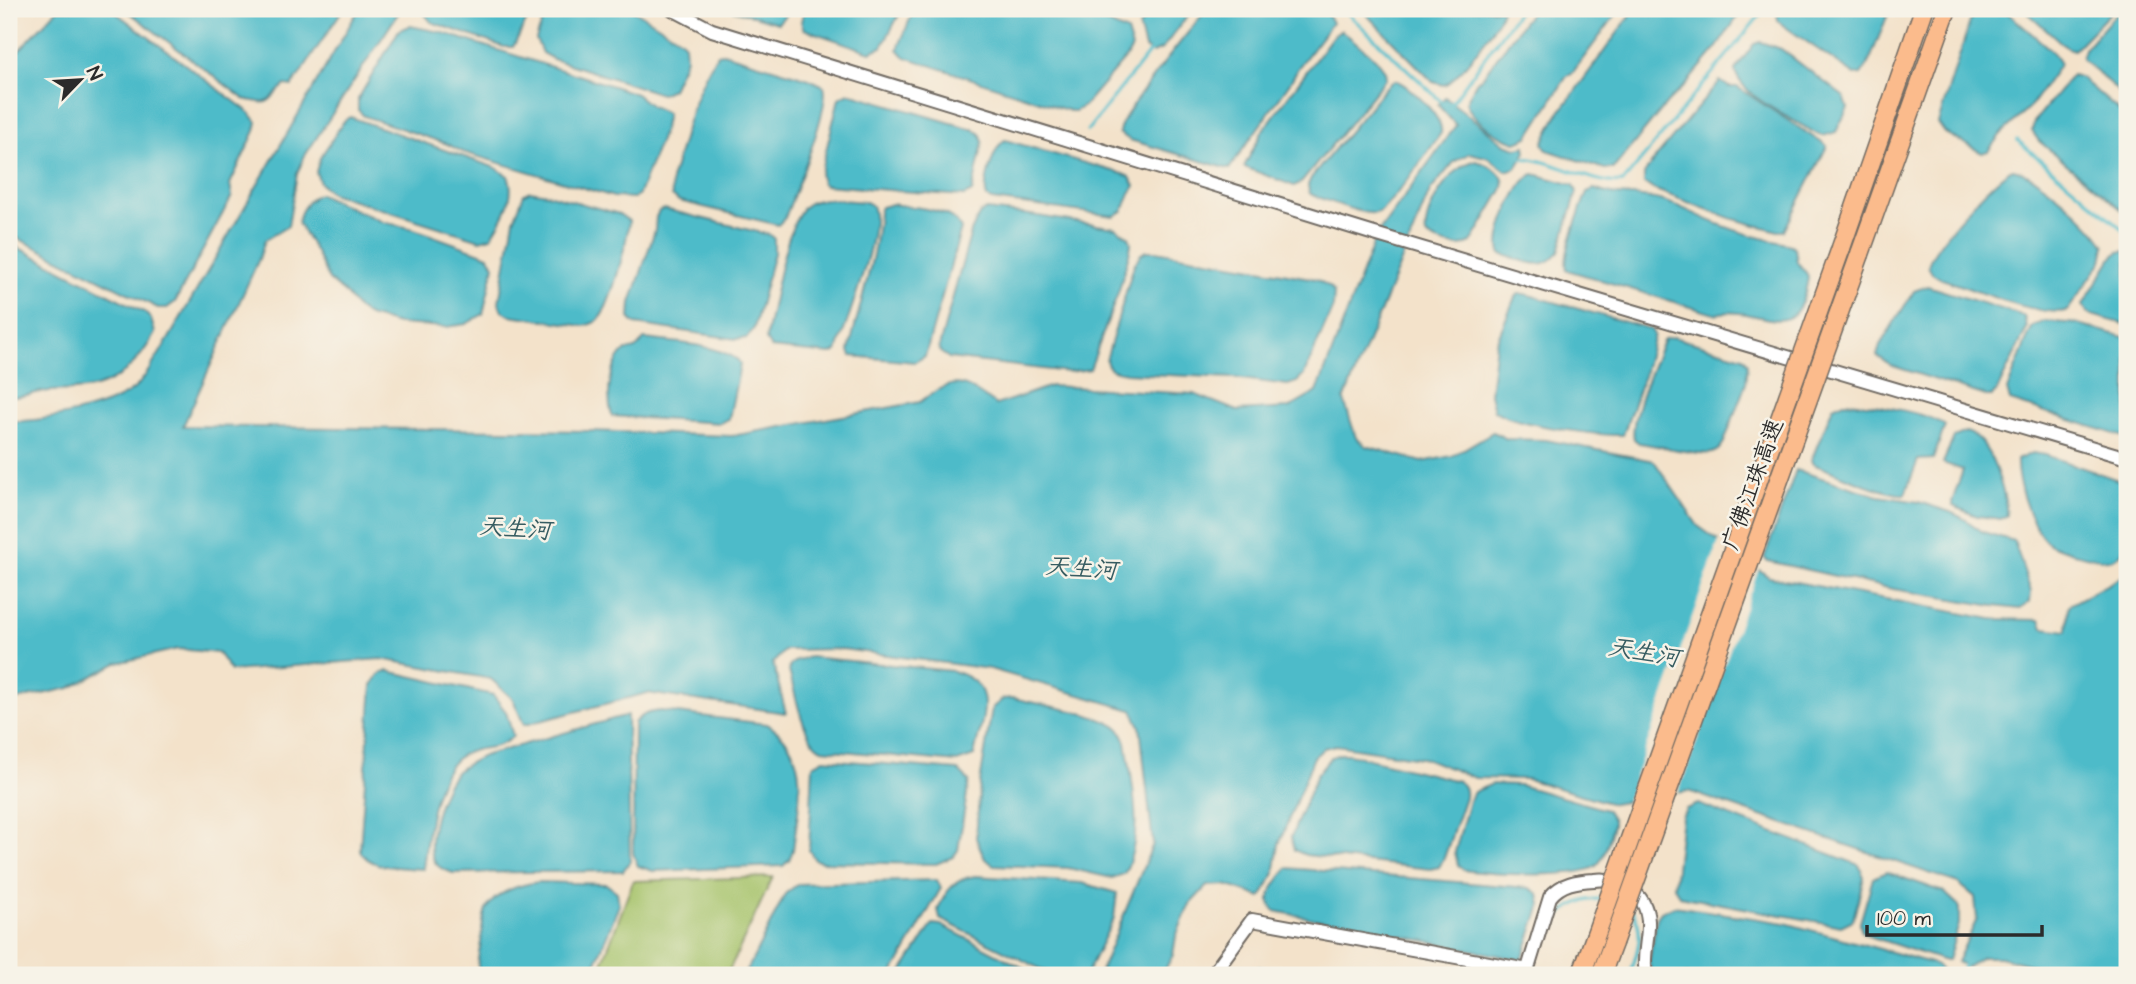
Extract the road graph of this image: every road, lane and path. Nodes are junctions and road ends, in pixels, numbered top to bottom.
1 (672, 9) edge
2 (1924, 9) edge
3 (1947, 9) edge
4 (2127, 458) edge
5 (1527, 972) edge
6 (1212, 975) edge
7 (1581, 975) edge
8 (1601, 975) edge
9 (1646, 975) edge

1 - 4 street
2 - 7 highway, 广佛江珠高速, bridge
3 - 8 highway, 广佛江珠高速, bridge
5 - 6 street
5 - 9 street

